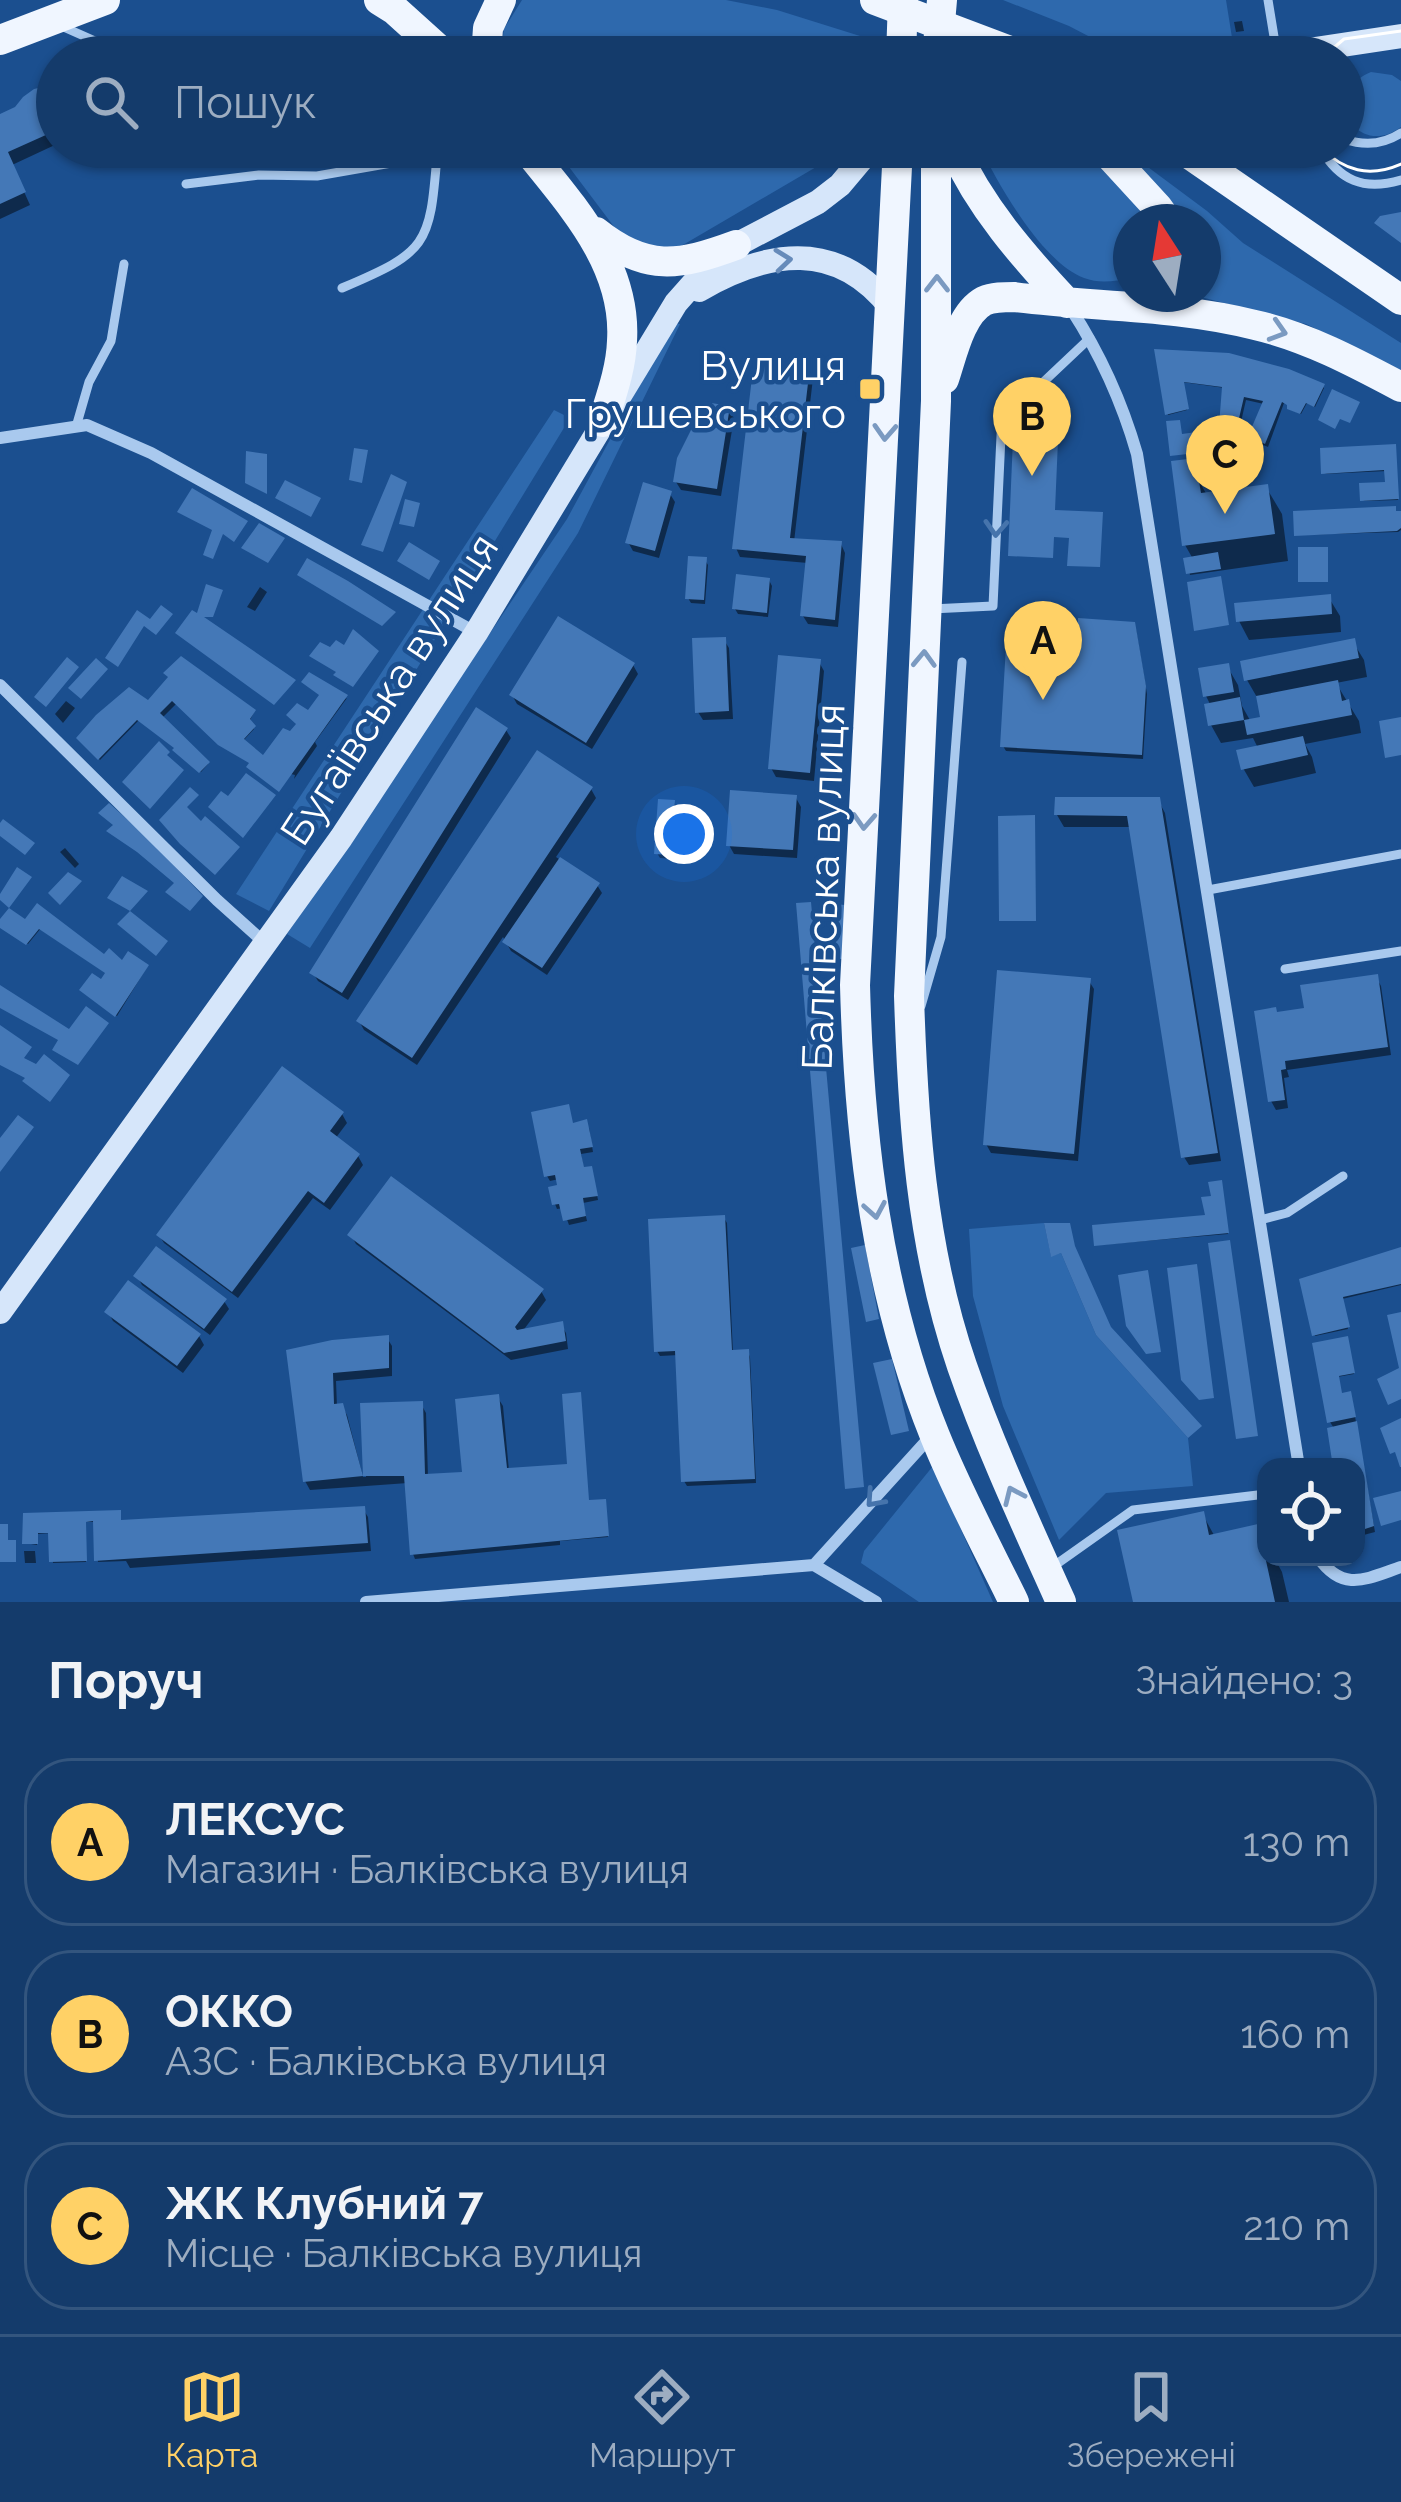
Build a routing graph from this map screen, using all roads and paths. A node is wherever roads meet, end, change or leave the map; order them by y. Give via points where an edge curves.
1 (105, 0) edge
2 (379, 0) edge
3 (501, 0) edge
4 (875, 0) edge
5 (903, 0) edge
6 (1268, 0) edge
7 (17, 30) edge
8 (424, 36) edge
9 (487, 36) edge
10 (902, 36) edge
11 (970, 36) edge
12 (1269, 36) edge
13 (1401, 36) edge
14 (1365, 45) edge
15 (1401, 133) edge
16 (1365, 144) edge
17 (356, 168) edge
18 (437, 168) edge
19 (542, 168) edge
20 (854, 168) edge
21 (897, 168) edge
22 (936, 168) edge
23 (964, 168) edge
24 (1121, 168) edge
25 (1209, 168) edge
26 (1336, 168) edge
27 (1401, 180) edge
28 (186, 184) dead end
29 (1154, 204) edge
30 (585, 223) junction
31 (736, 245) junction
32 (124, 264) dead end
33 (342, 288) dead end
34 (1401, 300) edge
35 (1113, 301) edge
36 (676, 303) junction
37 (1067, 304) junction
38 (891, 308) junction
39 (1195, 312) edge
40 (1090, 338) junction
41 (1401, 387) edge
42 (1036, 389) junction
43 (936, 401) junction
44 (1053, 416) dead end
45 (603, 422) junction
46 (76, 427) junction
47 (0, 438) edge
48 (926, 610) junction
49 (476, 633) junction
50 (962, 662) dead end
51 (0, 685) edge
52 (1401, 854) edge
53 (1208, 890) junction
54 (267, 945) junction
55 (1401, 951) edge
56 (1285, 969) dead end
57 (910, 1040) junction
58 (1343, 1177) dead end
59 (1260, 1220) junction
60 (0, 1312) edge
61 (934, 1433) junction
62 (1298, 1458) edge
63 (1257, 1495) edge
64 (814, 1565) junction
65 (1326, 1566) edge
66 (1401, 1567) edge
67 (1047, 1570) junction
68 (384, 1601) edge
69 (366, 1602) edge
70 (876, 1602) edge
71 (1014, 1602) edge
72 (1061, 1602) edge

1 - 7 main road
2 - 8 main road
3 - 9 main road
4 - 11 main road, bridge
5 - 10 main road
6 - 12 lane
13 - 14 main road
15 - 16 lane
17 - 28 lane
18 - 33 lane via 433,211 416,246
19 - 30 main road
20 - 31 main road, Бугаївська вулиця via 818,202
21 - 38 main road, Балківська вулиця
43 -> 22 main road
23 - 37 main road
24 - 29 main road
25 - 34 main road
26 - 27 lane via 1373,186
30 - 31 main road via 645,261 686,261
30 - 45 main road via 608,264 622,317
31 - 36 main road, Бугаївська вулиця
32 - 46 lane via 111,341
35 - 37 main road
36 -> 38 main road via 747,266 794,258 854,272
36 - 45 main road, Бугаївська вулиця
37 - 40 street
37 - 43 main road via 998,298 975,308
38 -> 61 main road, Балківська вулиця via 855,985 858,1080 887,1284
39 -> 41 main road via 1330,350
40 - 42 lane
40 - 53 street via 1138,454
42 - 44 lane
42 -> 48 lane via 1011,398 1001,415 993,606
43 - 48 main road
45 - 49 main road, Бугаївська вулиця
46 - 47 street
46 - 49 street via 152,453
57 -> 48 main road
49 - 54 main road, Бугаївська вулиця
50 - 57 lane via 941,937
51 - 54 street
52 - 53 lane
53 - 59 street
54 - 60 main road, Бугаївська вулиця
55 - 56 lane
67 -> 57 main road via 960,1362 921,1184
58 - 59 lane via 1287,1213
59 - 62 street
61 -> 64 street
61 - 71 main road, Балківська вулиця
63 - 67 lane via 1133,1510
64 - 68 street
64 - 70 street
65 - 66 street via 1350,1581
67 - 72 main road
68 - 69 street

